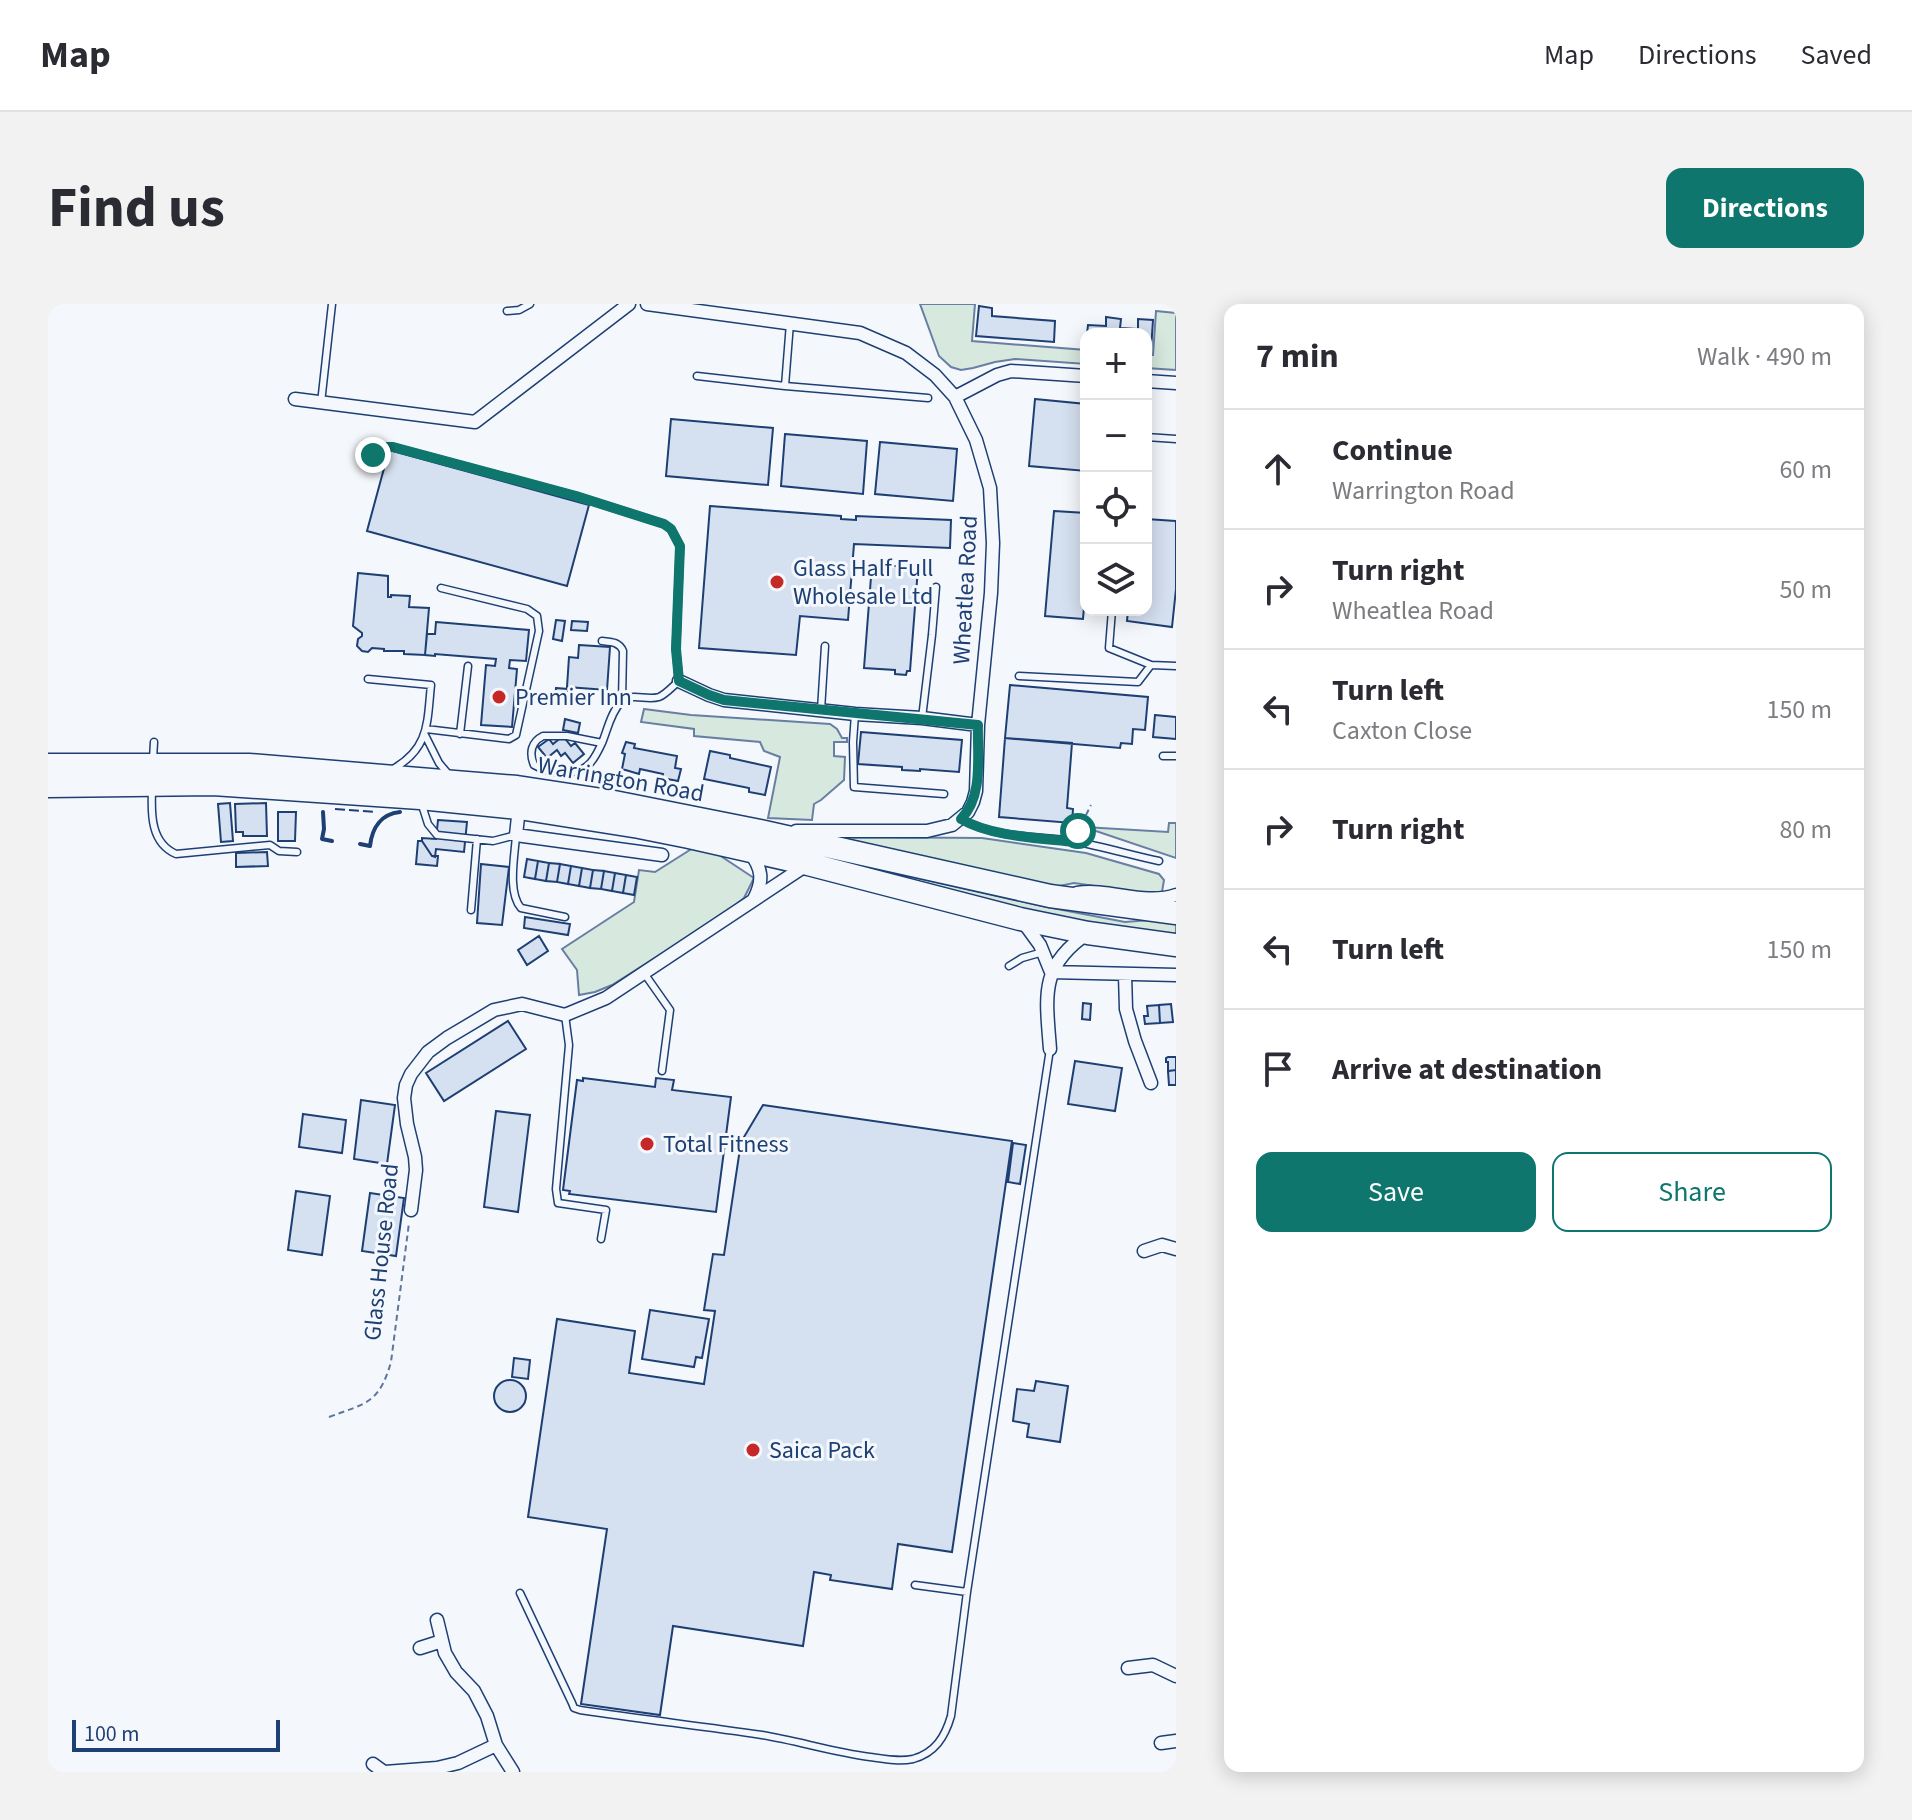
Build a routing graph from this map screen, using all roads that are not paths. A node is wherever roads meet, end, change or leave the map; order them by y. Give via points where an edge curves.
1 (332, 304) edge
2 (530, 304) edge
3 (629, 304) edge
4 (647, 304) edge
5 (673, 306) edge
6 (507, 311) dead end
7 (790, 323) junction
8 (697, 376) dead end
9 (1080, 376) edge
10 (1152, 381) edge
11 (1176, 383) edge
12 (785, 386) junction
13 (955, 397) junction
14 (928, 398) dead end
15 (295, 399) dead end
16 (321, 403) junction
17 (1152, 437) edge
18 (1176, 439) edge
19 (367, 459) dead end
20 (936, 587) dead end
21 (441, 588) dead end
22 (1112, 616) edge
23 (602, 641) dead end
24 (825, 646) dead end
25 (1151, 665) junction
26 (468, 666) dead end
27 (1176, 666) edge
28 (1019, 676) dead end
29 (368, 679) dead end
30 (679, 681) junction
31 (622, 701) junction
32 (821, 710) junction
33 (855, 714) junction
34 (922, 718) junction
35 (978, 725) junction
36 (426, 732) junction
37 (460, 734) junction
38 (602, 743) junction
39 (1163, 756) dead end
40 (1176, 756) edge
41 (153, 763) junction
42 (48, 765) edge
43 (382, 775) junction
44 (455, 781) junction
45 (48, 786) edge
46 (944, 794) dead end
47 (420, 798) junction
48 (519, 808) junction
49 (961, 819) junction
50 (516, 835) junction
51 (477, 839) junction
52 (754, 841) junction
53 (297, 852) dead end
54 (647, 853) junction
55 (662, 855) dead end
56 (1159, 861) dead end
57 (808, 864) junction
58 (645, 868) dead end
59 (1176, 895) edge
60 (1050, 896) junction
61 (752, 902) junction
62 (471, 910) dead end
63 (1176, 913) edge
64 (565, 917) dead end
65 (1020, 919) junction
66 (1088, 933) junction
67 (1170, 943) edge
68 (1043, 952) junction
69 (1009, 966) dead end
70 (1051, 972) junction
71 (644, 973) junction
72 (1125, 975) junction
73 (1176, 975) edge
74 (565, 1015) junction
75 (1050, 1049) joint
76 (662, 1071) dead end
77 (1151, 1083) dead end
78 (411, 1210) road end
79 (601, 1239) dead end
80 (1176, 1249) edge
81 (1144, 1251) dead end
82 (915, 1585) dead end
83 (967, 1592) junction
84 (520, 1593) dead end
85 (437, 1620) dead end
86 (442, 1641) junction
87 (420, 1648) dead end
88 (1128, 1668) dead end
89 (1176, 1676) edge
90 (1176, 1741) edge
91 (1161, 1743) dead end
92 (496, 1745) junction
93 (373, 1764) dead end
94 (385, 1772) edge
95 (513, 1772) edge

1 - 16 lane
2 - 6 lane
3 - 16 street via 475,422
4 - 5 street, Wheatlea Road
5 - 7 street, Wheatlea Road
7 - 12 lane
7 - 13 street, Wheatlea Road via 860,333 906,353
8 - 12 lane
9 - 13 street via 1011,371
10 - 11 street
12 - 14 lane
13 - 35 street, Wheatlea Road via 976,440 990,488 991,593
15 - 16 street
17 - 18 lane
19 - 30 lane via 393,447 664,524 680,546
20 - 34 lane
21 - 37 lane via 527,609 540,626 516,735 509,739
22 - 25 lane via 1109,648
23 - 31 lane via 616,642 623,651
24 - 32 lane
25 - 27 lane
25 - 28 lane via 1138,682
26 - 37 lane
29 - 36 lane via 431,685
30 - 31 lane via 660,697
30 - 32 street via 724,700
31 - 38 lane
32 - 33 street
33 - 34 street
33 - 46 lane via 854,787
34 - 35 street
35 - 49 street, Wheatlea Road via 976,791
36 - 37 lane
36 - 43 lane via 405,761
36 - 44 lane via 439,763
38 - 38 lane via 591,763 576,772 542,769 532,761 533,745 543,736
39 - 40 lane
41 - 42 highway, Warrington Road
41 - 43 highway, Warrington Road
41 - 45 highway, Warrington Road
41 - 47 highway, Warrington Road via 213,784
41 - 53 lane via 151,815 166,850 176,854 270,845
43 - 44 highway, Warrington Road
44 - 52 highway, Warrington Road via 609,801
47 - 48 highway, Warrington Road
47 - 51 lane via 437,835
48 - 50 street
48 - 52 highway, Warrington Road
49 - 52 street via 927,831
49 - 56 lane via 987,829
50 - 51 lane
50 - 54 street
50 - 64 lane via 517,904
51 - 62 lane
52 - 57 highway, Warrington Road
52 - 60 highway, Warrington Road
52 - 61 street via 761,872
54 - 55 street
54 - 58 street
57 - 61 street
57 - 65 highway, Warrington Road
59 - 60 street via 1147,899 1094,891
60 - 63 highway, Warrington Road
61 - 71 street
65 - 66 highway, Warrington Road
65 - 68 street
66 - 67 highway, Warrington Road
66 - 70 street via 1066,950
68 - 69 lane
68 - 70 street
70 - 72 street
70 - 75 street
71 - 74 street via 606,998
71 - 76 lane via 670,1010
72 - 73 street
72 - 77 street via 1126,1009
74 - 78 street, Glass House Road via 522,1004 494,1010 419,1062 404,1098 416,1170
74 - 79 lane via 569,1045 558,1203 606,1210
75 - 83 lane
80 - 81 street via 1162,1245
82 - 83 lane
83 - 84 lane via 948,1726 935,1748 904,1760 574,1708
85 - 86 street
86 - 87 street
86 - 92 street via 487,1716
88 - 89 street via 1153,1665
90 - 91 street
92 - 94 street via 458,1763
92 - 95 street
93 - 94 street

